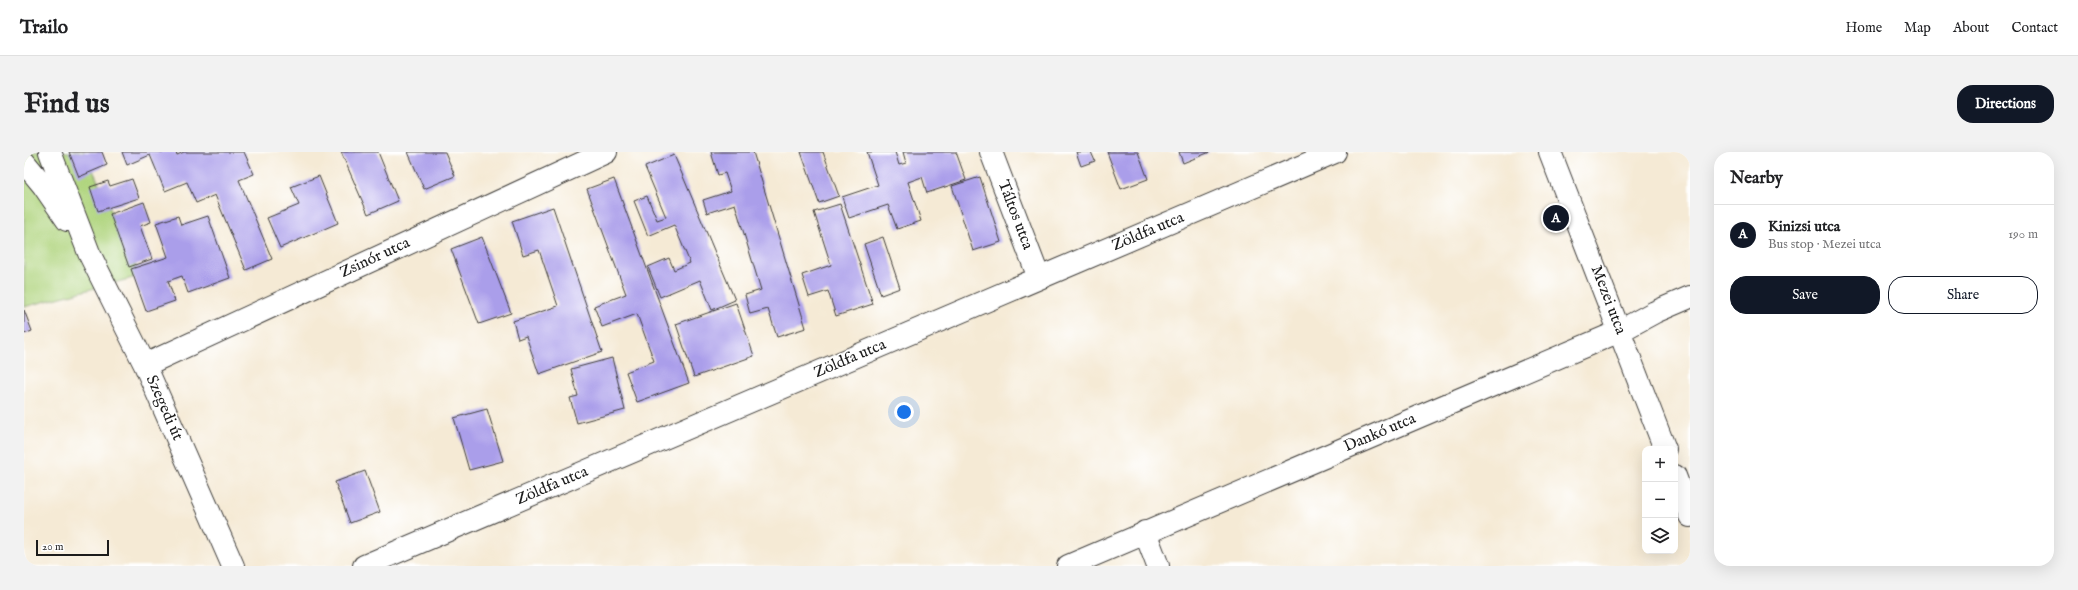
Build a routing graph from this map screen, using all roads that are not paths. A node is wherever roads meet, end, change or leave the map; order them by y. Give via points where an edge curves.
1 (50, 152) edge
2 (606, 152) edge
3 (991, 152) edge
4 (1335, 152) edge
5 (1550, 152) edge
6 (24, 162) edge
7 (89, 253) junction
8 (1039, 278) junction
9 (1690, 298) edge
10 (1620, 331) junction
11 (145, 364) junction
12 (1664, 446) edge
13 (1677, 482) edge
14 (1690, 516) edge
15 (1146, 532) junction
16 (233, 566) edge
17 (364, 566) edge
18 (1068, 566) edge
19 (1158, 566) edge

1 - 7 street, Szegedi út
2 - 11 street, Zsinór utca
3 - 8 street, Táltos utca
4 - 8 street, Zöldfa utca
5 - 10 street, Mezei utca
6 - 7 street, Szegedi út via 43,185
7 - 11 street, Szegedi út
8 - 17 street, Zöldfa utca
9 - 10 street, Dankó utca via 1655,312
10 - 12 street, Mezei utca
10 - 15 street, Dankó utca
11 - 16 street, Szegedi út
13 - 14 street
15 - 18 street, Dankó utca
15 - 19 street

